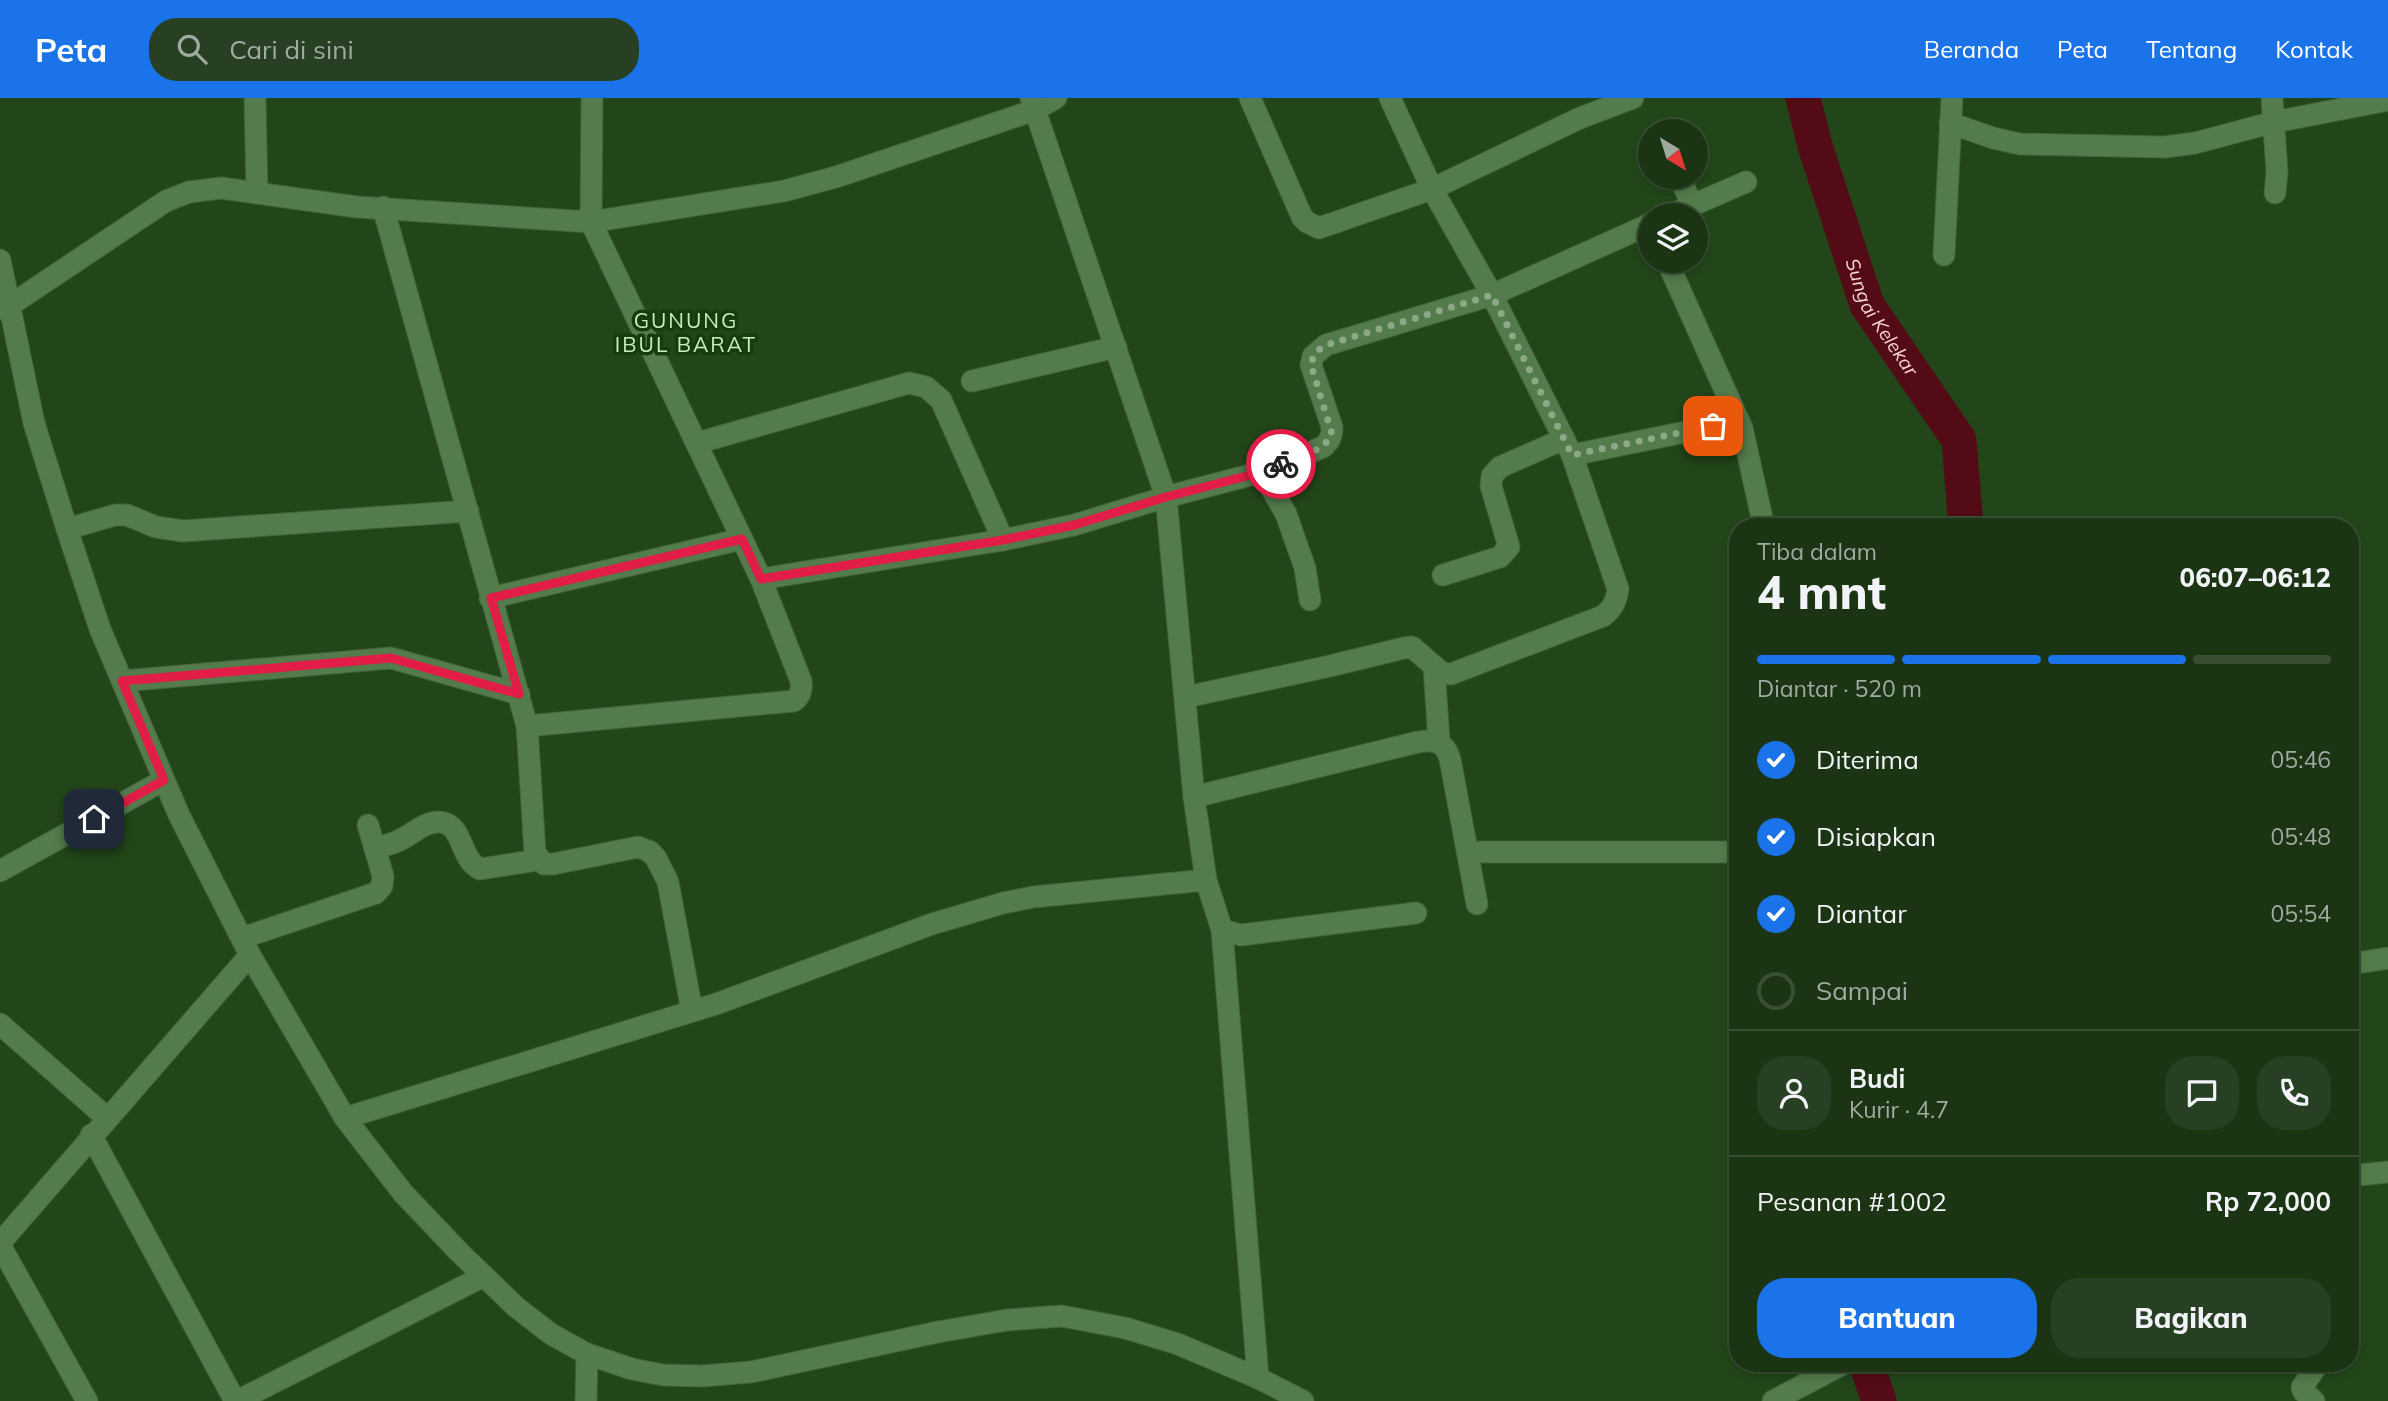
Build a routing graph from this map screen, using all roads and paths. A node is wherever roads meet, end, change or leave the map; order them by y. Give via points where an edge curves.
1 (255, 98) edge
2 (592, 98) edge
3 (1056, 98) edge
4 (1250, 98) edge
5 (1390, 98) edge
6 (1633, 98) edge
7 (1952, 98) edge
8 (2272, 98) edge
9 (2388, 100) edge
10 (1033, 104) edge
11 (2274, 122) junction
12 (1950, 123) junction
13 (1746, 182) dead end
14 (1432, 189) junction
15 (257, 193) junction
16 (2275, 193) dead end
17 (1700, 203) edge
18 (383, 207) junction
19 (591, 222) junction
20 (1638, 229) edge
21 (1944, 255) dead end
22 (0, 260) edge
23 (1672, 273) edge
24 (1492, 295) junction
25 (5, 307) edge
26 (1116, 347) junction
27 (972, 381) dead end
28 (1739, 421) junction
29 (697, 443) junction
30 (1568, 447) junction
31 (1262, 472) junction
32 (1166, 497) junction
33 (468, 511) junction
34 (1763, 518) edge
35 (67, 529) junction
36 (742, 539) junction
37 (1003, 540) junction
38 (1443, 575) dead end
39 (761, 579) junction
40 (491, 598) junction
41 (1310, 600) dead end
42 (1434, 667) junction
43 (122, 681) junction
44 (519, 694) junction
45 (1186, 697) junction
46 (527, 726) junction
47 (1438, 741) junction
48 (164, 780) junction
49 (1194, 797) junction
50 (368, 825) dead end
51 (374, 849) junction
52 (1469, 852) junction
53 (1729, 852) edge
54 (538, 860) junction
55 (0, 871) edge
56 (1206, 880) junction
57 (1477, 904) dead end
58 (1416, 913) dead end
59 (1222, 930) junction
60 (246, 946) junction
61 (2388, 958) edge
62 (2359, 963) edge
63 (692, 1011) junction
64 (0, 1024) edge
65 (107, 1118) junction
66 (345, 1118) junction
67 (91, 1135) junction
68 (2388, 1172) edge
69 (2359, 1175) edge
70 (0, 1244) edge
71 (484, 1276) junction
72 (587, 1354) junction
73 (1828, 1372) edge
74 (2313, 1372) edge
75 (1258, 1378) junction
76 (88, 1401) edge
77 (236, 1401) edge
78 (586, 1401) edge
79 (1303, 1401) edge
80 (1773, 1401) edge
81 (2314, 1401) edge

1 - 15 street
2 - 19 street
3 - 10 street
4 - 14 street via 1302,217 1313,226 1325,226
5 - 14 street
6 - 14 street via 1580,118
7 - 12 street
8 - 11 street
9 - 11 street
10 - 19 street via 836,177 784,191
10 - 26 street
11 - 12 street via 2165,147 2020,144
11 - 16 street
12 - 21 street
13 - 17 street
14 - 24 street
15 - 18 street
15 - 25 street via 221,188 166,201
18 - 19 street
18 - 33 street
19 - 29 street
20 - 24 street
22 - 25 street
23 - 28 street
24 - 30 street
24 - 31 street via 1318,350 1311,365 1332,434 1329,442
25 - 35 street
26 - 27 street
26 - 32 street
28 - 30 street
28 - 34 street
29 - 36 street
29 - 37 street via 909,383 926,387 941,400
30 - 38 street via 1500,467 1492,476 1492,486 1509,547 1500,557
30 - 42 street via 1618,589 1612,608 1603,616 1451,674
31 - 32 street
31 - 41 street via 1286,514 1305,568
32 - 37 street via 1074,525
32 - 45 street
33 - 35 street via 183,531 115,515
33 - 40 street
35 - 43 street
36 - 39 street
36 - 40 street
37 - 39 street
39 - 46 street via 801,681 802,689 794,701
40 - 44 street
42 - 45 street via 1412,647
42 - 47 street
43 - 44 street via 391,658
43 - 48 street
44 - 46 street
45 - 49 street
46 - 54 street
47 - 49 street via 1418,741
47 - 52 street via 1450,759
48 - 55 street
48 - 60 street
49 - 56 street
50 - 51 street
51 - 54 street via 438,822 455,829 465,855 480,869
51 - 60 street via 383,876 376,892
52 - 53 street
52 - 57 street
54 - 63 street via 553,864 638,847 649,850 667,882
56 - 59 street
56 - 63 street via 1003,903
58 - 59 street via 1241,935
59 - 75 street
60 - 65 street
60 - 66 street
61 - 62 street
63 - 66 street
64 - 65 street
65 - 67 street
66 - 71 street via 403,1193
67 - 70 street
67 - 77 street
68 - 69 street
70 - 76 street
71 - 72 street via 551,1334
71 - 77 street
72 - 75 street via 663,1375 727,1374 1007,1320 1062,1316 1178,1344
72 - 78 street
73 - 80 street
74 - 81 street via 2302,1387
75 - 79 street

